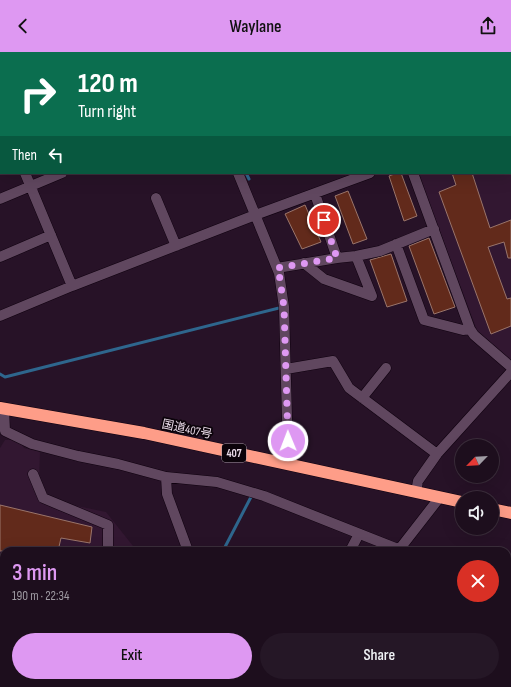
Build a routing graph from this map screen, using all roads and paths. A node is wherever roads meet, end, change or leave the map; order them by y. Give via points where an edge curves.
1 (25, 174) edge
2 (60, 174) edge
3 (238, 174) edge
4 (367, 174) edge
5 (413, 174) edge
6 (30, 186) junction
7 (315, 194) junction
8 (156, 198) dead end
9 (0, 199) edge
10 (255, 215) junction
11 (434, 229) junction
12 (51, 235) junction
13 (396, 244) junction
14 (176, 246) junction
15 (356, 256) junction
16 (0, 257) edge
17 (337, 258) junction
18 (304, 263) junction
19 (277, 268) junction
20 (72, 286) junction
21 (0, 316) edge
22 (470, 328) junction
23 (386, 368) dead end
24 (286, 369) junction
25 (510, 373) edge
26 (362, 398) junction
27 (2, 408) edge
28 (3, 434) edge
29 (437, 454) junction
30 (287, 464) junction
31 (33, 474) dead end
32 (166, 477) junction
33 (416, 492) junction
34 (440, 497) junction
35 (455, 500) edge
36 (499, 510) edge
37 (511, 513) edge
38 (359, 534) junction
39 (108, 547) edge
40 (187, 547) edge
41 (352, 547) edge
42 (392, 547) edge
43 (402, 547) edge

1 - 6 street
2 - 6 street
3 - 10 street
4 - 7 street
5 - 11 street
6 - 9 street
6 - 12 street
7 - 10 street
7 - 17 street
8 - 14 street
10 - 14 street
10 - 19 street
11 - 13 street
11 - 22 street
12 - 16 street
12 - 20 street
13 - 15 street via 380,251
13 - 22 street via 424,320 463,330
14 - 20 street
15 - 17 street
15 - 18 street via 372,296 324,279
17 - 18 street
18 - 19 street
19 - 24 street via 284,307
20 - 21 street
22 - 25 street
23 - 26 street
24 - 26 street via 333,361 349,388
24 - 30 street
25 - 29 street
26 - 29 street
27 - 28 street
27 - 30 highway, 国道407号 / 407 via 144,433
28 - 32 street via 32,444
29 - 33 street via 418,481
30 - 33 highway, 国道407号 / 407
31 - 39 street via 43,498 108,525
32 - 38 street via 217,482 264,496
32 - 40 street via 167,494
33 - 34 highway, 国道407号 / 407
34 - 35 highway, 国道407号 / 407
34 - 43 street
36 - 37 highway
38 - 41 street
38 - 42 street

